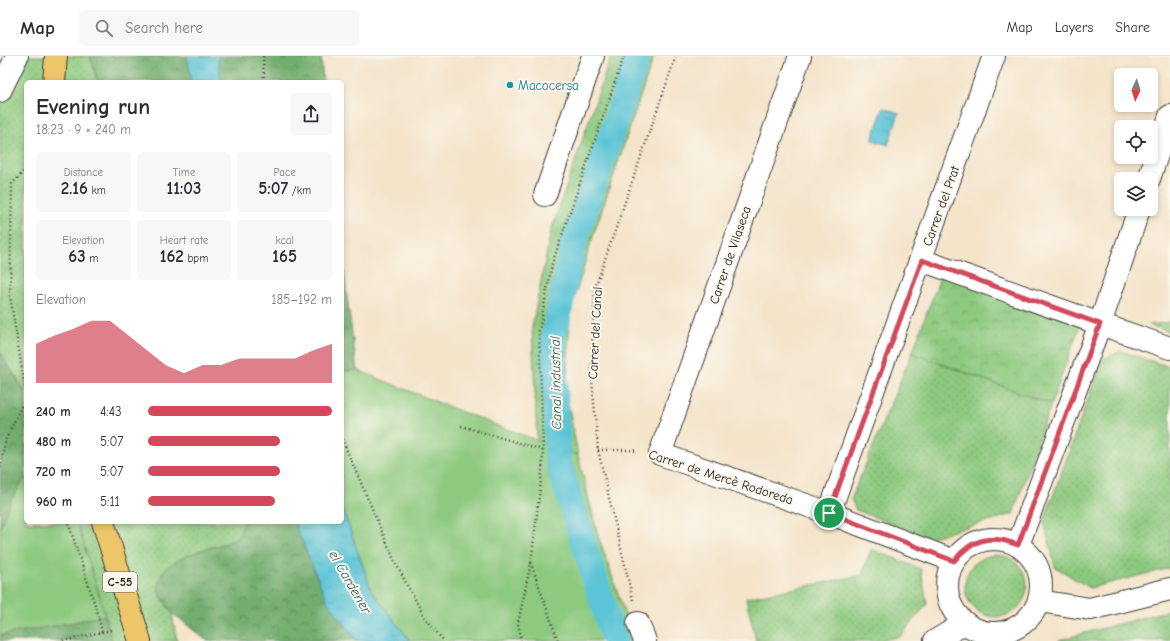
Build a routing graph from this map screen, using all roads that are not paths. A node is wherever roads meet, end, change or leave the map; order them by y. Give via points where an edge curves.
1 (17, 56) edge
2 (56, 56) edge
3 (593, 56) edge
4 (800, 56) edge
5 (994, 56) edge
6 (54, 80) edge
7 (0, 92) edge
8 (1170, 116) edge
9 (1151, 172) edge
10 (544, 195) dead end
11 (1137, 216) edge
12 (922, 260) junction
13 (1100, 324) junction
14 (1170, 348) edge
15 (660, 454) joint
16 (829, 513) junction
17 (104, 524) edge
18 (1018, 545) junction
19 (954, 561) junction
20 (1170, 589) edge
21 (1039, 601) junction
22 (969, 630) edge
23 (140, 641) edge
24 (935, 641) edge

1 - 7 street
2 - 6 main road
3 - 10 street
4 - 15 street, Carrer de Vilaseca
5 - 12 street, Carrer del Prat
8 - 9 street
11 - 13 street
12 - 13 street
12 - 16 street, Carrer del Prat
13 - 14 street
13 - 18 street
15 - 16 street, Carrer de Mercè Rodoreda
16 - 19 street, Carrer de Mercè Rodoreda
17 - 23 main road, C-55
18 - 19 street via 1007,540 983,540 971,544
18 - 21 street via 1036,564 1041,588
19 - 22 street via 949,571 947,594 956,615
20 - 21 street via 1090,609
21 - 22 street via 1026,620 1005,632
22 - 24 street

